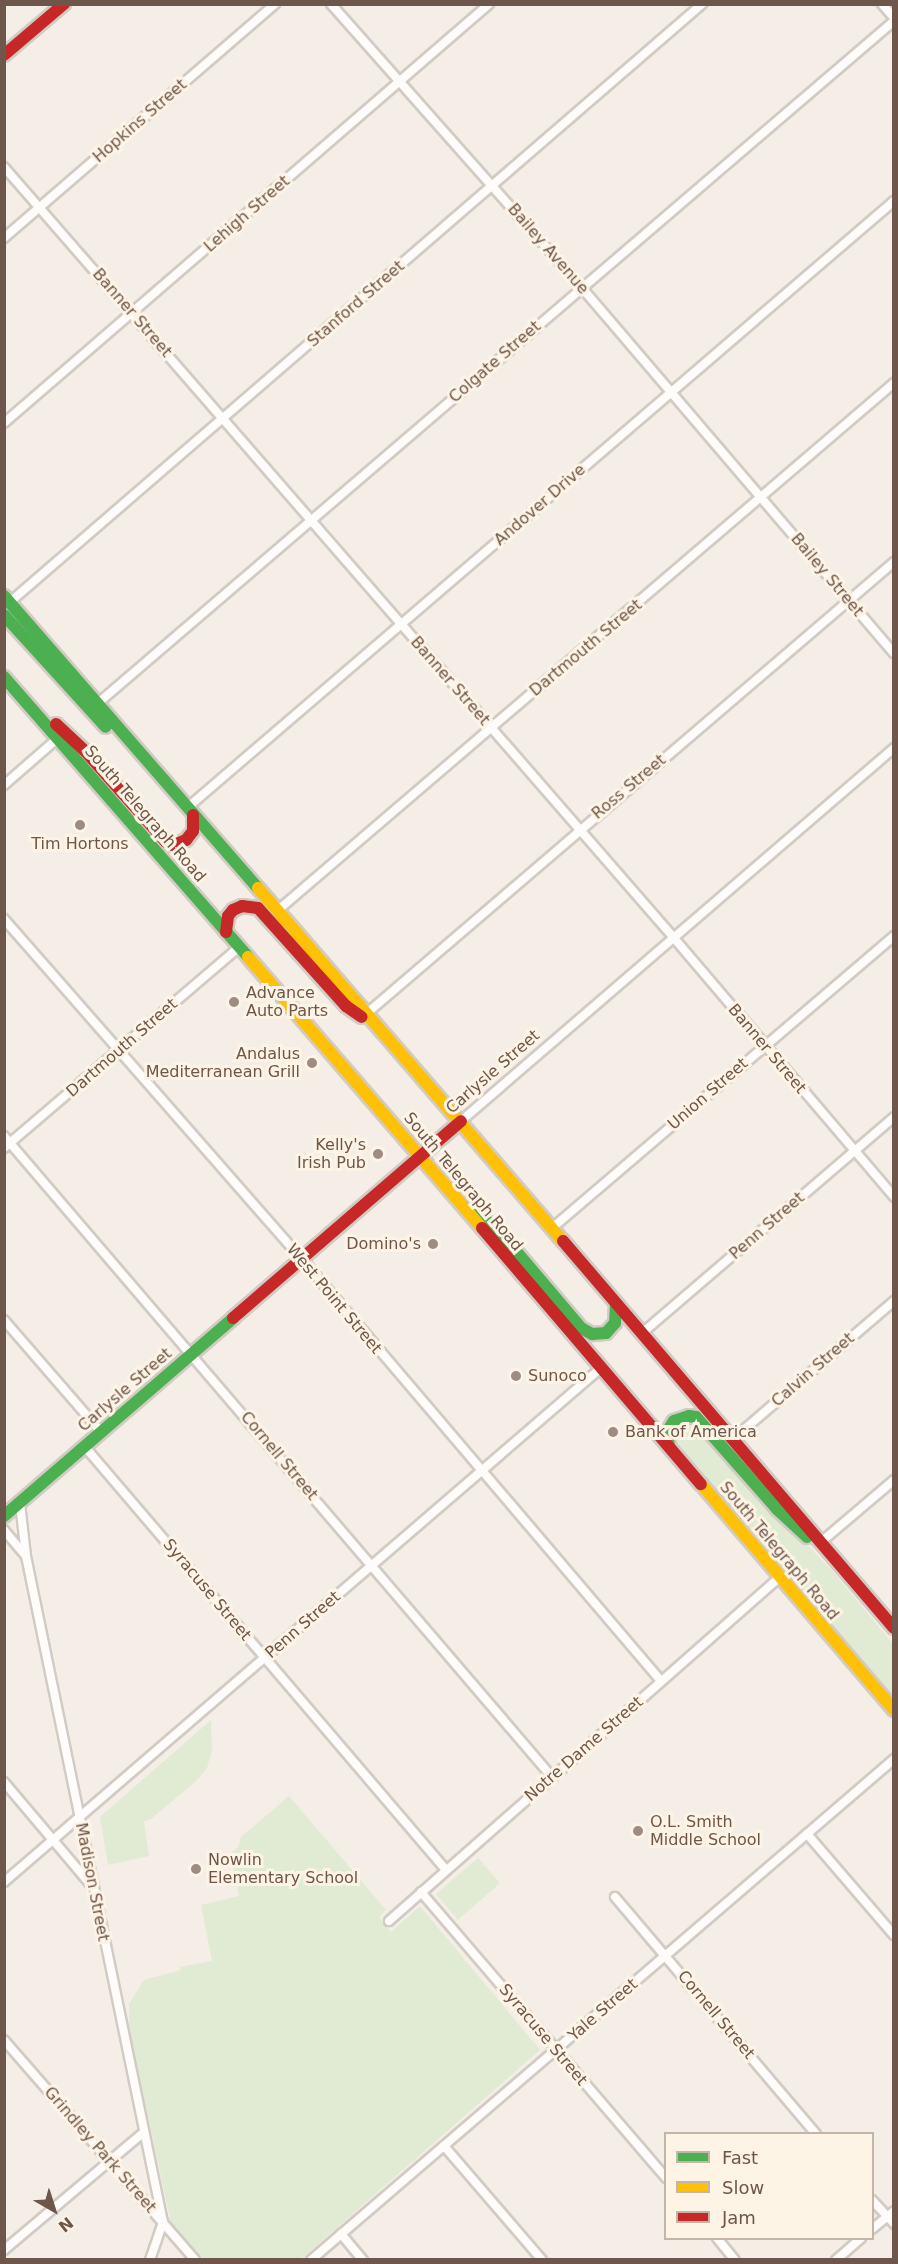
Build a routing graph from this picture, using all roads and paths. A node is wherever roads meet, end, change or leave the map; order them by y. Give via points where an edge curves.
1 (64, 4) edge
2 (275, 4) edge
3 (331, 4) edge
4 (489, 4) edge
5 (702, 4) edge
6 (882, 4) edge
7 (894, 19) edge
8 (4, 56) edge
9 (400, 81) junction
10 (4, 167) edge
11 (492, 186) junction
12 (894, 201) edge
13 (40, 208) junction
14 (4, 238) edge
15 (582, 288) junction
16 (132, 313) junction
17 (894, 383) edge
18 (671, 393) junction
19 (223, 419) junction
20 (4, 423) edge
21 (762, 497) junction
22 (312, 520) junction
23 (894, 562) edge
24 (7, 599) edge
25 (849, 600) junction
26 (4, 615) edge
27 (402, 625) junction
28 (894, 653) edge
29 (4, 677) edge
30 (28, 703) junction
31 (97, 704) junction
32 (492, 728) junction
33 (58, 738) junction
34 (135, 748) junction
35 (894, 748) edge
36 (4, 784) edge
37 (190, 812) junction
38 (580, 830) junction
39 (277, 911) junction
40 (4, 919) edge
41 (226, 932) junction
42 (894, 936) edge
43 (673, 937) junction
44 (239, 947) junction
45 (366, 1014) junction
46 (378, 1028) junction
47 (765, 1046) junction
48 (120, 1051) junction
49 (894, 1117) edge
50 (461, 1121) junction
51 (7, 1143) edge
52 (854, 1151) junction
53 (421, 1156) junction
54 (894, 1197) edge
55 (464, 1207) junction
56 (551, 1229) junction
57 (302, 1259) junction
58 (894, 1301) edge
59 (616, 1305) junction
60 (4, 1320) edge
61 (641, 1334) junction
62 (192, 1353) junction
63 (601, 1368) junction
64 (101, 1432) junction
65 (733, 1439) junction
66 (84, 1447) junction
67 (670, 1448) junction
68 (480, 1471) junction
69 (894, 1480) edge
70 (20, 1503) junction
71 (4, 1516) edge
72 (4, 1530) edge
73 (821, 1542) junction
74 (26, 1556) junction
75 (834, 1558) junction
76 (372, 1565) junction
77 (780, 1577) junction
78 (894, 1628) edge
79 (265, 1658) junction
80 (661, 1681) junction
81 (894, 1710) edge
82 (894, 1759) edge
83 (552, 1777) junction
84 (4, 1782) edge
85 (80, 1817) junction
86 (807, 1834) junction
87 (54, 1839) junction
88 (446, 1870) junction
89 (4, 1882) edge
90 (93, 1888) junction
91 (421, 1892) junction
92 (615, 1897) dead end
93 (389, 1921) dead end
94 (894, 1935) edge
95 (666, 1956) junction
96 (4, 2040) edge
97 (555, 2050) junction
98 (815, 2132) edge
99 (143, 2133) junction
100 (444, 2146) junction
101 (108, 2161) junction
102 (664, 2176) edge
103 (874, 2201) edge
104 (890, 2213) edge
105 (163, 2222) junction
106 (894, 2224) edge
107 (874, 2228) edge
108 (341, 2234) junction
109 (719, 2240) edge
110 (859, 2240) edge
111 (4, 2250) edge
112 (150, 2259) edge
113 (195, 2259) edge
114 (311, 2259) edge
115 (363, 2259) edge
116 (542, 2259) edge
117 (735, 2259) edge
118 (837, 2259) edge

1 - 8 main road
2 - 13 street, Hopkins Street
3 - 9 street, Bailey Avenue
4 - 9 street, Lehigh Street
5 - 11 street, Stanford Street
6 - 7 street
7 - 15 street, Colgate Street
9 - 11 street, Bailey Avenue
9 - 16 street, Lehigh Street
10 - 13 street, Banner Street
11 - 15 street, Bailey Avenue
11 - 19 street, Stanford Street
12 - 18 street, Andover Drive
13 - 14 street, Hopkins Street
13 - 16 street, Banner Street
15 - 18 street, Bailey Avenue
15 - 22 street, Colgate Street
16 - 19 street, Banner Street
16 - 20 street, Lehigh Street
17 - 21 street, Dartmouth Street
18 - 21 street, Bailey Avenue
18 - 27 street, Andover Drive
19 - 22 street, Banner Street
19 - 24 street, Stanford Street
21 - 25 street, Bailey Street
21 - 32 street, Dartmouth Street
22 - 27 street, Banner Street
22 - 31 street, Colgate Street
23 - 25 street, Ross Street
24 - 31 main road
25 - 28 street, Bailey Street
25 - 38 street, Ross Street
26 - 34 main road via 90,712
27 - 32 street, Banner Street
27 - 37 street, Andover Drive
29 - 30 main road, South Telegraph Road
30 - 33 main road, South Telegraph Road
30 - 37 main road via 86,752 166,842 173,845 186,840 193,831
31 - 34 main road
32 - 38 street, Banner Street
32 - 39 street, Dartmouth Street
33 - 36 street
33 - 41 main road, South Telegraph Road
34 - 37 main road
35 - 43 street, Carlysle Street
37 - 39 main road
38 - 43 street, Banner Street
38 - 45 street, Ross Street
39 - 45 main road
40 - 48 street, West Point Street
41 - 44 main road, South Telegraph Road
41 - 46 main road via 233,910 242,906 258,908 346,1006
42 - 47 street, Union Street
43 - 47 street, Banner Street
43 - 50 street, Carlysle Street
44 - 48 street, Dartmouth Street
44 - 53 main road, South Telegraph Road
45 - 46 main road
46 - 50 main road
47 - 52 street, Banner Street
47 - 56 street, Union Street
48 - 51 street, Dartmouth Street
48 - 57 street, West Point Street
49 - 52 street, Penn Street
50 - 53 main road, Carlysle Street
50 - 56 main road
51 - 62 street, Cornell Street
52 - 54 street, Banner Street
52 - 61 street, Penn Street
53 - 55 main road, South Telegraph Road
53 - 57 main road, Carlysle Street
55 - 59 main road via 489,1223 509,1243 581,1328 592,1334 606,1333 615,1323
55 - 63 main road, South Telegraph Road
56 - 59 main road
57 - 62 main road, Carlysle Street
57 - 68 street, West Point Street
58 - 65 street, Calvin Street
59 - 61 main road
60 - 64 street
61 - 65 main road
62 - 64 main road, Carlysle Street
62 - 76 street, Cornell Street
63 - 67 main road, South Telegraph Road
63 - 68 street, Penn Street
64 - 66 main road, Carlysle Street
65 - 73 main road
66 - 70 main road, Carlysle Street
66 - 79 street, Syracuse Street
67 - 75 main road via 669,1426 681,1418 696,1417 777,1509
67 - 77 main road, South Telegraph Road
68 - 76 street, Penn Street
68 - 80 street, West Point Street
69 - 73 street
70 - 71 main road, Carlysle Street
70 - 74 street, Madison Street
72 - 74 street
73 - 75 main road
74 - 85 street, Madison Street
75 - 78 main road
76 - 79 street, Penn Street
76 - 83 street, Cornell Street
77 - 80 street, Notre Dame Street
77 - 81 main road, South Telegraph Road
79 - 85 street, Penn Street
79 - 88 street, Syracuse Street
80 - 83 street, Notre Dame Street
82 - 86 street, Yale Street
83 - 88 street, Notre Dame Street
84 - 87 street
85 - 87 street, Penn Street
85 - 90 street, Madison Street
86 - 94 street
86 - 95 street, Yale Street
87 - 89 street, Penn Street
87 - 90 street
88 - 91 street, Notre Dame Street
90 - 99 street, Madison Street
91 - 93 street, Notre Dame Street
91 - 97 street, Syracuse Street
92 - 95 street, Cornell Street
95 - 97 street, Yale Street
95 - 98 street, Cornell Street
96 - 101 street, Grindley Park Street
97 - 100 street, Yale Street
97 - 102 street, Syracuse Street
99 - 101 street
99 - 105 street, Madison Street
100 - 108 street, Yale Street
100 - 116 street
101 - 105 street, Grindley Park Street
101 - 111 street
103 - 104 street
104 - 106 street
104 - 107 street
105 - 112 street
105 - 113 street, Grindley Park Street
108 - 114 street, Yale Street
108 - 115 street
109 - 117 street
110 - 118 street

